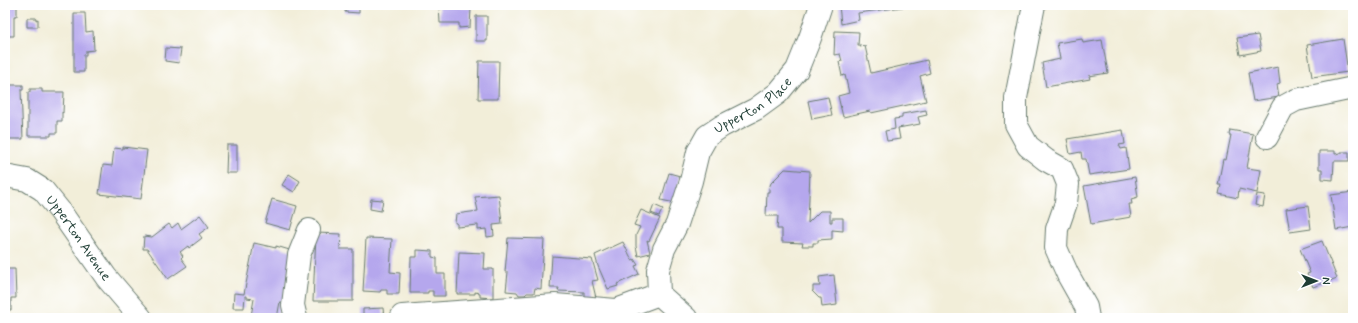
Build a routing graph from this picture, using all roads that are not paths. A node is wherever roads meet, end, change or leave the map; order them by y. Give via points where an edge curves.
1 (821, 5) edge
2 (1034, 5) edge
3 (1353, 88) edge
4 (1268, 136) dead end
5 (5, 176) edge
6 (308, 230) dead end
7 (659, 294) junction
8 (616, 310) junction
9 (402, 316) dead end
10 (141, 318) edge
11 (296, 318) edge
12 (596, 318) edge
13 (686, 318) edge
14 (1088, 318) edge

1 - 7 street, Upperton Place via 798,70 793,76 773,97 707,136 698,152 677,224 664,249 658,270
2 - 14 street via 1016,98 1016,124 1028,146 1062,169 1068,184 1066,203 1057,229 1056,248 1086,307
3 - 4 street via 1296,100 1283,107
5 - 10 street, Upperton Avenue via 26,180 43,190 106,276
6 - 11 street via 299,255 293,305
7 - 8 street
7 - 13 street
8 - 9 street via 556,305
8 - 12 street

